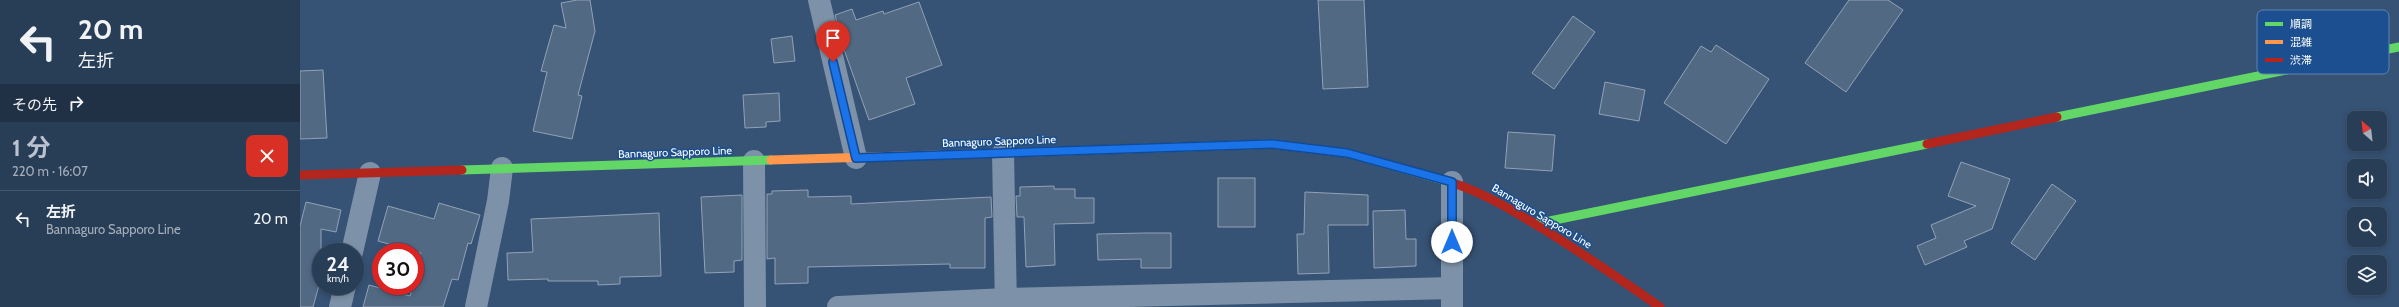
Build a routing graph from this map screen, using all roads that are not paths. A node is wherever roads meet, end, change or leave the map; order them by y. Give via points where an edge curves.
1 (819, 0) edge
2 (2399, 47) edge
3 (2389, 49) edge
4 (2267, 74) edge
5 (1004, 153) junction
6 (856, 158) junction
7 (754, 161) junction
8 (502, 168) junction
9 (370, 172) junction
10 (300, 175) edge
11 (1452, 182) junction
12 (1535, 224) junction
13 (354, 243) edge
14 (343, 295) edge
15 (1452, 297) edge
16 (1006, 303) edge
17 (886, 306) edge
18 (340, 307) edge
19 (476, 307) edge
20 (755, 307) edge
21 (838, 307) edge
22 (1660, 307) edge

1 - 6 street
2 - 3 main road
4 - 12 main road
5 - 6 main road, Bannaguro Sapporo Line
5 - 11 main road, Bannaguro Sapporo Line via 1272,144 1347,153
5 - 16 street
6 - 7 main road, Bannaguro Sapporo Line
7 - 8 main road, Bannaguro Sapporo Line
7 - 20 street
8 - 9 main road, Bannaguro Sapporo Line
8 - 19 street via 498,201
9 - 10 main road, Bannaguro Sapporo Line
9 - 13 street
11 - 12 main road, Bannaguro Sapporo Line via 1491,198
11 - 15 street
12 - 22 main road, Bannaguro Sapporo Line via 1604,267
14 - 18 street
15 - 16 street
16 - 17 street
17 - 21 street

